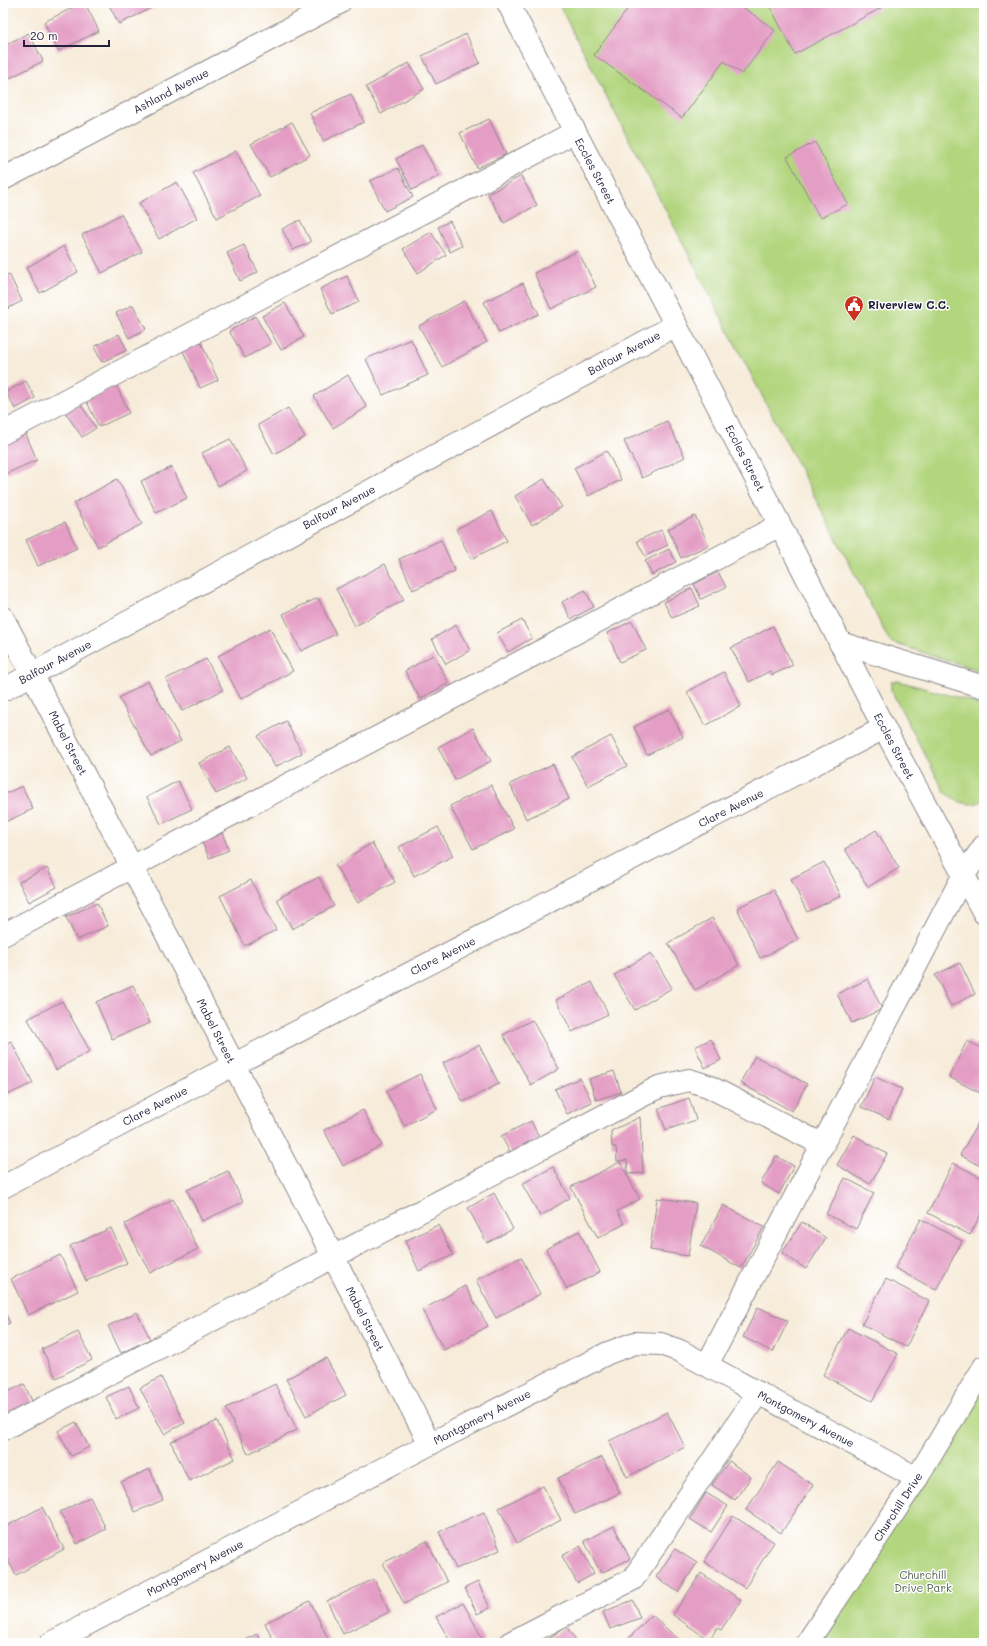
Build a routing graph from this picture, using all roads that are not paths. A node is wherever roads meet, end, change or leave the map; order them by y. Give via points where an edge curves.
1 (339, 3) edge
2 (508, 3) edge
3 (575, 132) junction
4 (3, 179) edge
5 (676, 325) junction
6 (3, 433) edge
7 (780, 525) junction
8 (3, 618) edge
9 (840, 643) junction
10 (32, 674) junction
11 (984, 688) edge
12 (3, 690) edge
13 (884, 728) junction
14 (984, 846) edge
15 (132, 867) junction
16 (964, 876) junction
17 (984, 913) edge
18 (3, 935) edge
19 (233, 1065) junction
20 (823, 1145) junction
21 (3, 1187) edge
22 (333, 1257) junction
23 (707, 1366) junction
24 (984, 1367) edge
25 (758, 1392) junction
26 (3, 1429) edge
27 (430, 1444) junction
28 (917, 1478) junction
29 (51, 1643) edge
30 (510, 1643) edge
31 (807, 1643) edge

1 - 4 street, Ashland Avenue
2 - 3 street, Eccles Street
3 - 5 street, Eccles Street
3 - 6 street
5 - 7 street, Eccles Street
5 - 10 street, Balfour Avenue
7 - 9 street, Eccles Street
7 - 15 street
8 - 10 street, Mabel Street
9 - 11 street
9 - 13 street, Eccles Street
10 - 12 street, Balfour Avenue
10 - 15 street, Mabel Street
13 - 16 street, Eccles Street
13 - 19 street, Clare Avenue
14 - 16 street
15 - 18 street
15 - 19 street, Mabel Street
16 - 17 street, Eccles Street
16 - 20 street
19 - 21 street, Clare Avenue
19 - 22 street, Mabel Street
20 - 22 street via 708,1086 689,1080 659,1087
20 - 23 street
22 - 26 street
22 - 27 street, Mabel Street
23 - 25 street, Montgomery Avenue
23 - 27 street, Montgomery Avenue via 662,1344 635,1343 608,1353
24 - 28 street, Churchill Drive
25 - 28 street, Montgomery Avenue
25 - 30 street via 633,1579
27 - 29 street, Montgomery Avenue
28 - 31 street, Churchill Drive

